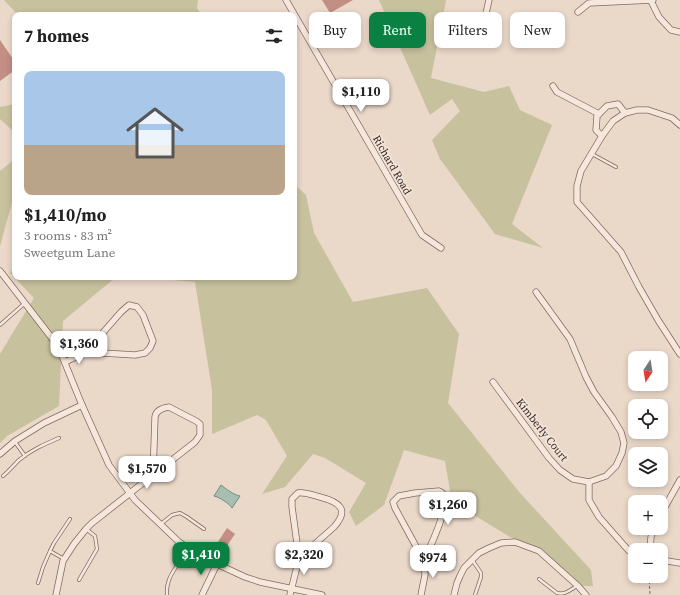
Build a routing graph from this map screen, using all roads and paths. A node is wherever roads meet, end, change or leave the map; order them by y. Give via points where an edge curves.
1 (286, 0) edge
2 (489, 0) edge
3 (652, 0) edge
4 (293, 12) edge
5 (486, 12) edge
6 (578, 12) dead end
7 (297, 19) edge
8 (680, 32) edge
9 (553, 86) dead end
10 (626, 113) junction
11 (599, 114) junction
12 (680, 125) edge
13 (602, 136) junction
14 (591, 154) junction
15 (616, 167) dead end
16 (442, 248) dead end
17 (0, 272) edge
18 (536, 292) dead end
19 (25, 303) junction
20 (0, 324) edge
21 (86, 352) junction
22 (680, 354) edge
23 (65, 362) junction
24 (493, 382) dead end
25 (82, 405) junction
26 (58, 438) dead end
27 (15, 441) junction
28 (0, 454) edge
29 (25, 456) junction
30 (153, 475) junction
31 (3, 476) dead end
32 (680, 480) edge
33 (589, 482) junction
34 (130, 492) junction
35 (668, 501) edge
36 (70, 519) dead end
37 (160, 524) junction
38 (86, 529) junction
39 (204, 529) dead end
40 (628, 550) edge
41 (50, 551) junction
42 (299, 558) junction
43 (64, 559) junction
44 (472, 560) junction
45 (424, 561) junction
46 (668, 561) edge
47 (680, 563) edge
48 (216, 564) junction
49 (176, 567) dead end
50 (539, 579) dead end
51 (79, 580) dead end
52 (38, 583) dead end
53 (649, 583) edge
54 (578, 586) junction
55 (291, 592) edge
56 (56, 595) edge
57 (167, 595) edge
58 (202, 595) edge
59 (322, 595) edge
60 (421, 595) edge
61 (454, 595) edge
62 (475, 595) edge
63 (586, 595) edge
64 (650, 595) edge

1 - 4 street, Richard Road
2 - 5 street
3 - 6 street via 589,3
3 - 8 street via 659,17 671,30
7 - 16 street, Richard Road via 422,235
9 - 11 street via 557,92
10 - 11 street via 618,104 607,106
10 - 12 street via 648,110 672,118
10 - 13 street via 613,121
11 - 13 street via 596,130
13 - 14 street
14 - 15 lane
14 - 22 street via 581,171 577,186 577,202 621,252
17 - 19 street
18 - 33 street via 570,339 594,392 621,432 624,443 616,466 606,476
19 - 20 lane
19 - 23 street via 58,346
21 - 21 street via 135,356 145,353 153,341 137,307 129,306 121,312
21 - 23 street
23 - 25 street
24 - 33 street, Kimberly Court via 560,470 573,478
25 - 27 street via 44,423
25 - 34 street via 109,465
26 - 29 lane
27 - 28 street
27 - 29 lane
29 - 31 lane
30 - 30 street via 195,442 200,435 200,424 169,407 160,410 155,417
30 - 34 street
32 - 35 street
33 - 40 street via 589,500 599,517
34 - 37 street
34 - 38 street
36 - 41 lane
37 - 39 lane via 172,515 180,513
37 - 48 street via 179,542
38 - 43 street
38 - 51 lane via 95,536 97,549
41 - 43 lane
41 - 52 lane
42 - 42 street via 339,522 342,516 339,505 303,492 294,496 292,507
42 - 55 street
43 - 56 street
44 - 54 street via 489,548 501,543 515,542 539,551
44 - 61 street via 464,568
44 - 62 lane via 481,577
45 - 45 street via 442,516 444,498 439,491 400,496 393,502
45 - 60 street
46 - 47 street
48 - 55 street via 245,577
48 - 58 street
49 - 57 lane via 169,577
50 - 54 lane via 560,594 565,594
53 - 64 path
54 - 63 street
55 - 59 street

